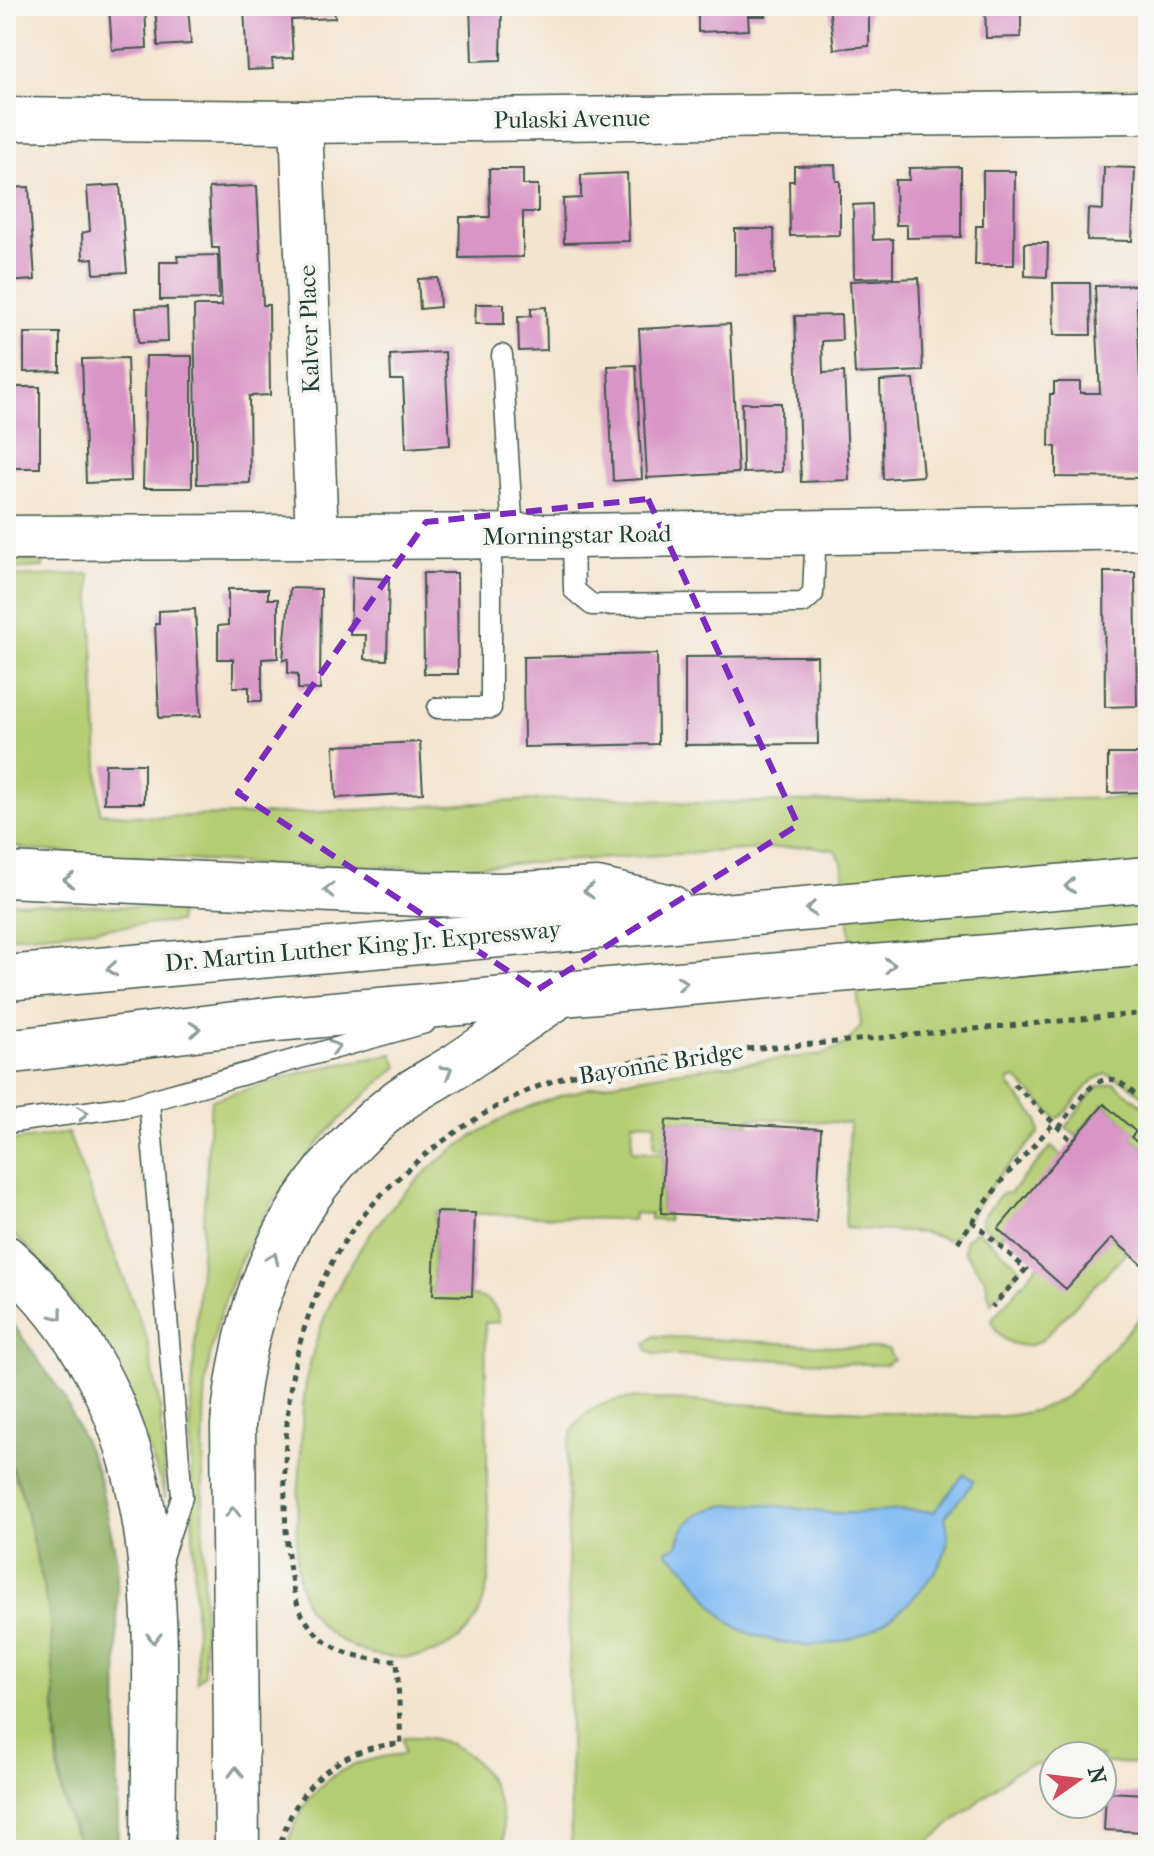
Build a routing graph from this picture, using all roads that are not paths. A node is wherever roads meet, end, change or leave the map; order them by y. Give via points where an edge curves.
1 (1138, 112) dead end
2 (6, 119) edge
3 (301, 122) junction
4 (502, 355) dead end
5 (1148, 527) edge
6 (816, 531) junction
7 (502, 536) junction
8 (573, 536) junction
9 (317, 537) junction
10 (6, 538) edge
11 (438, 708) dead end
12 (6, 875) edge
13 (1148, 879) edge
14 (719, 918) junction
15 (1148, 943) edge
16 (6, 978) edge
17 (561, 994) junction
18 (512, 1001) junction
19 (6, 1052) edge
20 (149, 1101) junction
21 (6, 1123) edge
22 (6, 1258) edge
23 (153, 1582) junction
24 (153, 1850) edge
25 (237, 1850) edge

1 - 3 street, Pulaski Avenue
2 - 3 street, Pulaski Avenue
3 - 9 street, Kalver Place
4 - 7 lane
5 - 6 main road, Morningstar Road
6 - 8 main road, Morningstar Road
6 - 8 lane via 813,594 803,603 592,605 574,590
7 - 8 main road, Morningstar Road
7 - 9 main road, Morningstar Road
7 - 11 lane via 491,708
9 - 10 main road, Morningstar Road
14 -> 12 main road via 597,890 420,894
13 -> 14 main road
14 -> 16 main road, Dr. Martin Luther King Jr. Expressway
17 -> 15 main road
17 - 18 main road
25 -> 17 main road via 233,1425 239,1362 256,1298 299,1207 358,1137 402,1099
19 -> 18 main road via 276,1019
20 -> 18 lane
21 -> 20 lane
20 - 23 lane via 182,1497
22 -> 23 main road via 62,1320 112,1406 142,1494
23 -> 24 main road

